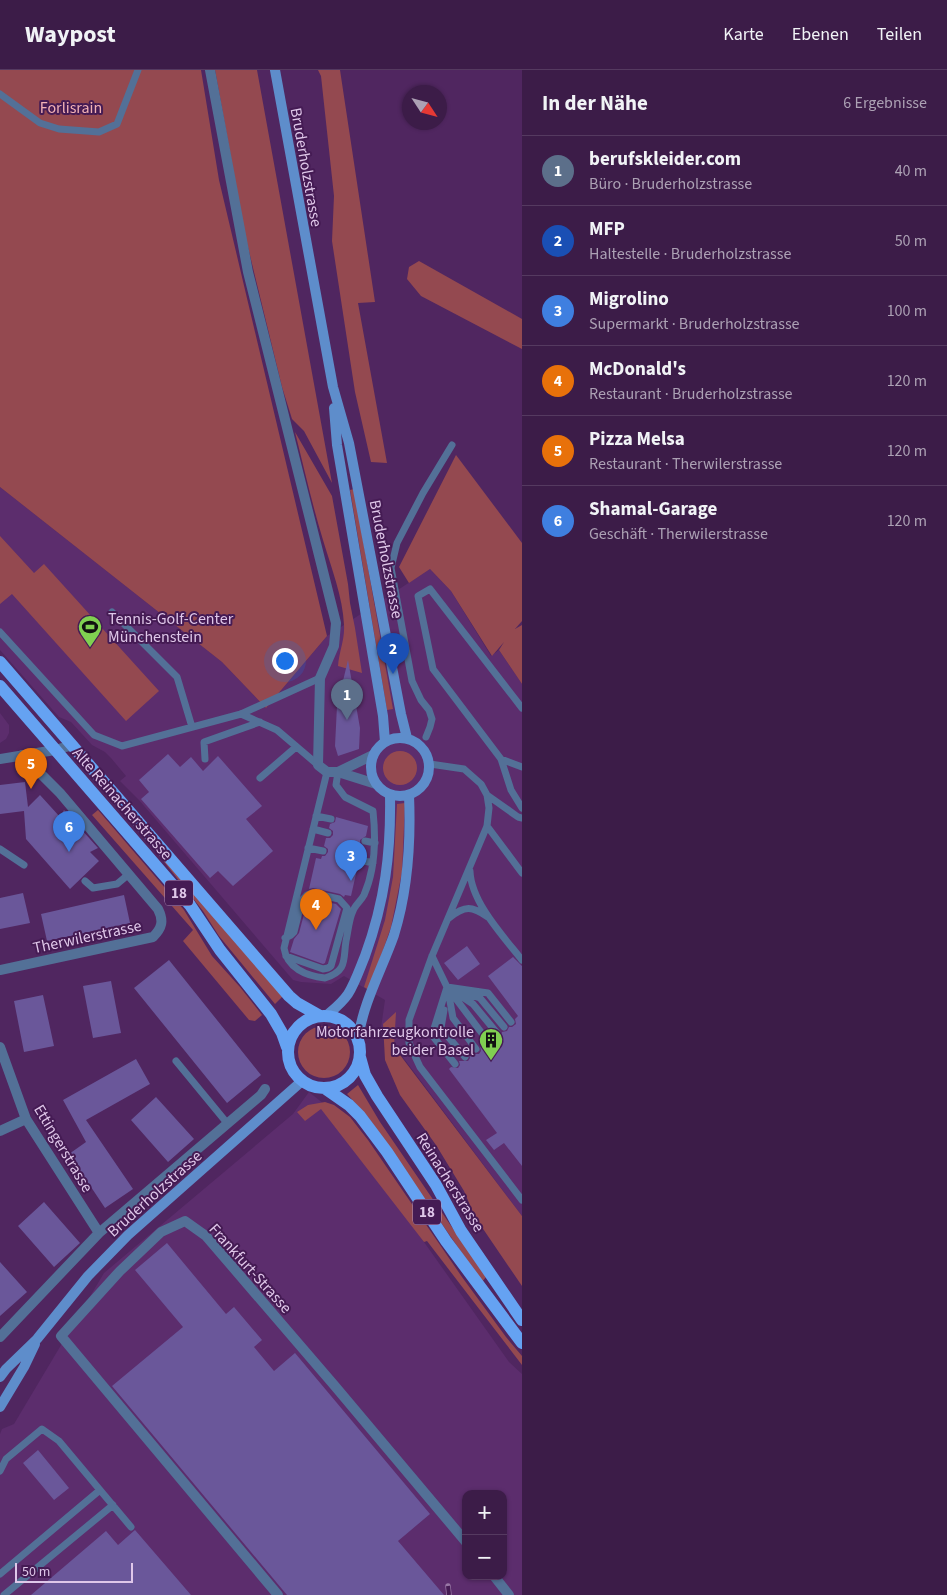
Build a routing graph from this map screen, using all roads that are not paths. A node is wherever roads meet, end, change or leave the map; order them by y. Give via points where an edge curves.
1 (138, 70) edge
2 (210, 70) edge
3 (275, 70) edge
4 (0, 94) edge
5 (333, 387) junction
6 (452, 445) dead end
7 (112, 612) dead end
8 (0, 632) edge
9 (0, 662) edge
10 (320, 678) junction
11 (0, 686) edge
12 (522, 708) edge
13 (241, 714) junction
14 (260, 722) junction
15 (192, 727) junction
16 (426, 737) dead end
17 (407, 738) junction
18 (385, 742) junction
19 (73, 745) junction
20 (296, 747) junction
21 (55, 750) junction
22 (22, 755) junction
23 (373, 755) junction
24 (0, 759) edge
25 (205, 759) dead end
26 (501, 759) junction
27 (430, 764) junction
28 (318, 765) junction
29 (522, 767) edge
30 (332, 772) junction
31 (260, 778) dead end
32 (376, 784) junction
33 (390, 795) junction
34 (409, 795) junction
35 (487, 795) junction
36 (522, 808) edge
37 (316, 816) junction
38 (522, 818) edge
39 (331, 819) dead end
40 (487, 826) junction
41 (313, 829) junction
42 (328, 833) dead end
43 (364, 841) dead end
44 (375, 843) junction
45 (308, 848) junction
46 (0, 849) edge
47 (323, 852) dead end
48 (360, 860) dead end
49 (373, 863) junction
50 (24, 865) dead end
51 (470, 868) junction
52 (522, 873) edge
53 (129, 874) junction
54 (85, 880) dead end
55 (491, 918) junction
56 (448, 919) junction
57 (285, 938) junction
58 (519, 950) edge
59 (285, 956) junction
60 (432, 956) junction
61 (522, 960) edge
62 (0, 970) edge
63 (447, 987) junction
64 (323, 1016) junction
65 (511, 1022) dead end
66 (504, 1027) dead end
67 (497, 1033) dead end
68 (358, 1039) junction
69 (487, 1040) dead end
70 (0, 1047) edge
71 (287, 1047) junction
72 (476, 1049) dead end
73 (360, 1057) junction
74 (464, 1057) dead end
75 (176, 1061) dead end
76 (455, 1064) dead end
77 (302, 1081) junction
78 (265, 1089) dead end
79 (326, 1089) junction
80 (26, 1119) junction
81 (227, 1123) junction
82 (0, 1131) edge
83 (522, 1200) edge
84 (99, 1233) junction
85 (522, 1320) edge
86 (0, 1337) edge
87 (37, 1339) junction
88 (522, 1343) edge
89 (0, 1377) edge
90 (0, 1407) edge
91 (0, 1471) edge
92 (100, 1490) junction
93 (113, 1505) junction
94 (131, 1527) dead end
95 (462, 1537) edge
96 (0, 1574) edge
97 (497, 1580) edge
98 (4, 1595) edge
99 (278, 1595) edge
100 (509, 1595) edge

1 - 4 lane via 118,124 99,132 59,129 40,123
2 - 10 street via 248,272 336,623 334,646
3 - 5 main road, Bruderholzstrasse
5 - 17 main road, Bruderholzstrasse via 349,443
5 - 18 main road, Bruderholzstrasse via 337,445
6 - 16 lane via 397,543 391,568 412,681 432,719
7 - 15 lane via 177,677
8 - 15 lane via 94,735 122,746
9 - 19 main road, Alte Reinacherstrasse / 18
10 - 13 lane
10 - 28 street
11 - 21 main road, Alte Reinacherstrasse / 18
12 - 26 lane via 430,589 418,596 433,669
13 - 14 lane
13 - 15 lane
14 - 20 lane via 277,730
14 - 25 lane via 204,742
17 - 18 main road via 392,738
17 - 27 main road via 422,748
18 - 23 main road
19 - 21 street, Alte Reinacherstrasse
19 - 64 main road, Alte Reinacherstrasse / 18 via 289,996
20 - 28 lane
20 - 31 lane
21 - 22 street
21 - 71 main road, Alte Reinacherstrasse / 18 via 190,905 220,950 271,1014
22 - 24 street
22 - 53 street, Therwilerstrasse via 60,793
23 - 30 street
23 - 32 main road via 370,765
26 - 29 lane
26 - 36 lane via 511,790
27 - 34 main road via 425,784
27 - 35 lane via 464,769 481,784
28 - 30 street
30 - 32 street
30 - 37 lane
30 - 44 lane via 345,797 373,811 371,828
32 - 33 main road
33 - 34 main road
33 - 64 main road via 389,859 375,929 349,992
34 - 68 main road via 409,856 404,892 394,933 360,1022
35 - 38 lane
35 - 40 lane
37 - 39 lane
37 - 41 lane
40 - 51 lane
40 - 52 lane
41 - 42 lane
41 - 45 lane
43 - 44 lane
44 - 49 lane
45 - 47 lane
45 - 57 lane
46 - 50 lane
48 - 49 lane
49 - 59 lane via 369,882 353,910 346,957 338,971 332,976 319,977 297,970
51 - 55 lane via 473,889
51 - 56 lane
53 - 54 lane via 117,884 93,888
53 - 62 street, Therwilerstrasse via 162,916 159,931 153,937
55 - 56 lane via 469,908
55 - 58 lane
56 - 60 lane
57 - 59 lane
57 - 59 lane via 294,932 302,900 307,895 312,893 339,899 347,908 331,966 323,969
58 - 61 lane
60 - 63 lane
60 - 83 lane via 409,1020 408,1043 420,1067
63 - 65 lane via 488,993
63 - 66 lane via 480,998
63 - 67 lane via 473,1004
63 - 69 lane
63 - 72 lane via 453,1018
63 - 74 lane via 441,1028
63 - 76 lane via 432,1034
64 - 68 main road via 341,1020
64 - 71 main road via 312,1017 298,1026
68 - 73 main road
70 - 80 street, Ettingerstrasse
71 - 77 main road via 287,1059
73 - 79 main road via 350,1077
73 - 85 main road, Reinacherstrasse / 18 via 376,1096
75 - 81 lane
77 - 79 main road via 309,1086
77 - 87 main road, Bruderholzstrasse via 128,1235 88,1276
78 - 81 street
79 - 88 main road, 18 via 360,1116 446,1241
80 - 82 street
80 - 84 street, Ettingerstrasse
81 - 84 street
84 - 86 street
87 - 89 main road, Bruderholzstrasse
87 - 90 main road, Bruderholzstrasse
91 - 92 lane via 6,1459 42,1429 59,1441
92 - 93 lane
92 - 96 lane
93 - 94 lane
93 - 98 lane
95 - 99 street, Frankfurt-Strasse via 206,1236 185,1221 161,1232 120,1271 61,1336
97 - 100 street

